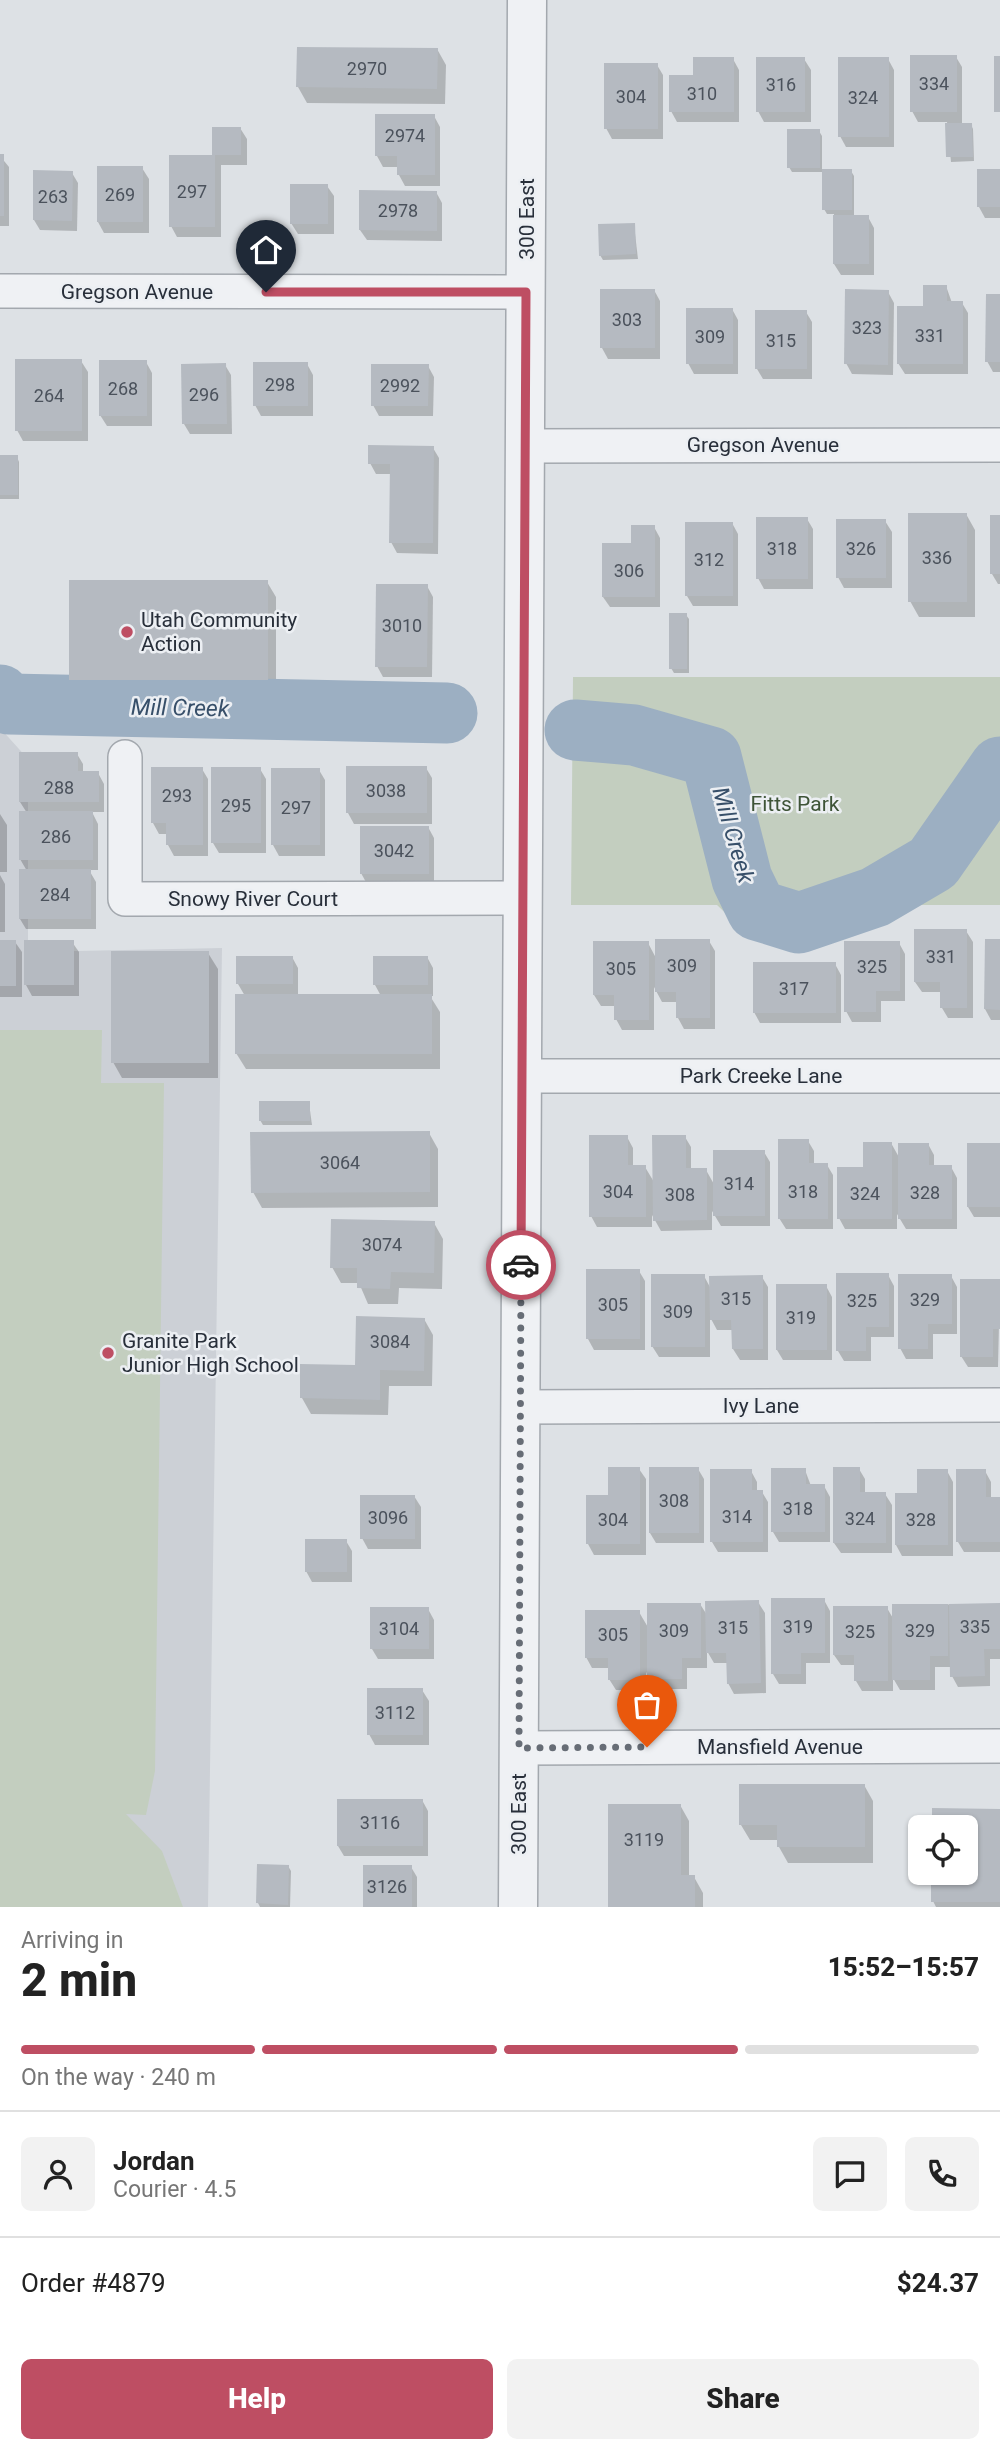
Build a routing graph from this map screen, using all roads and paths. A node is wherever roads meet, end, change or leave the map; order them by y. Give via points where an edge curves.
1 (527, 0) edge
2 (0, 291) edge
3 (526, 292) junction
4 (1000, 445) edge
5 (526, 446) junction
6 (125, 757) dead end
7 (523, 898) junction
8 (522, 1076) junction
9 (1000, 1076) edge
10 (1000, 1405) edge
11 (521, 1407) junction
12 (1000, 1746) edge
13 (519, 1748) junction
14 (518, 1907) edge

1 - 3 street, 300 East
2 - 3 street, Gregson Avenue
3 - 5 street, 300 East
4 - 5 street, Gregson Avenue
5 - 7 street, 300 East
6 - 7 street, Snowy River Court via 125,899
7 - 8 street, 300 East
8 - 9 street, Park Creeke Lane
8 - 11 street, 300 East
10 - 11 street, Ivy Lane
11 - 13 street, 300 East
12 - 13 street, Mansfield Avenue
13 - 14 street, 300 East

